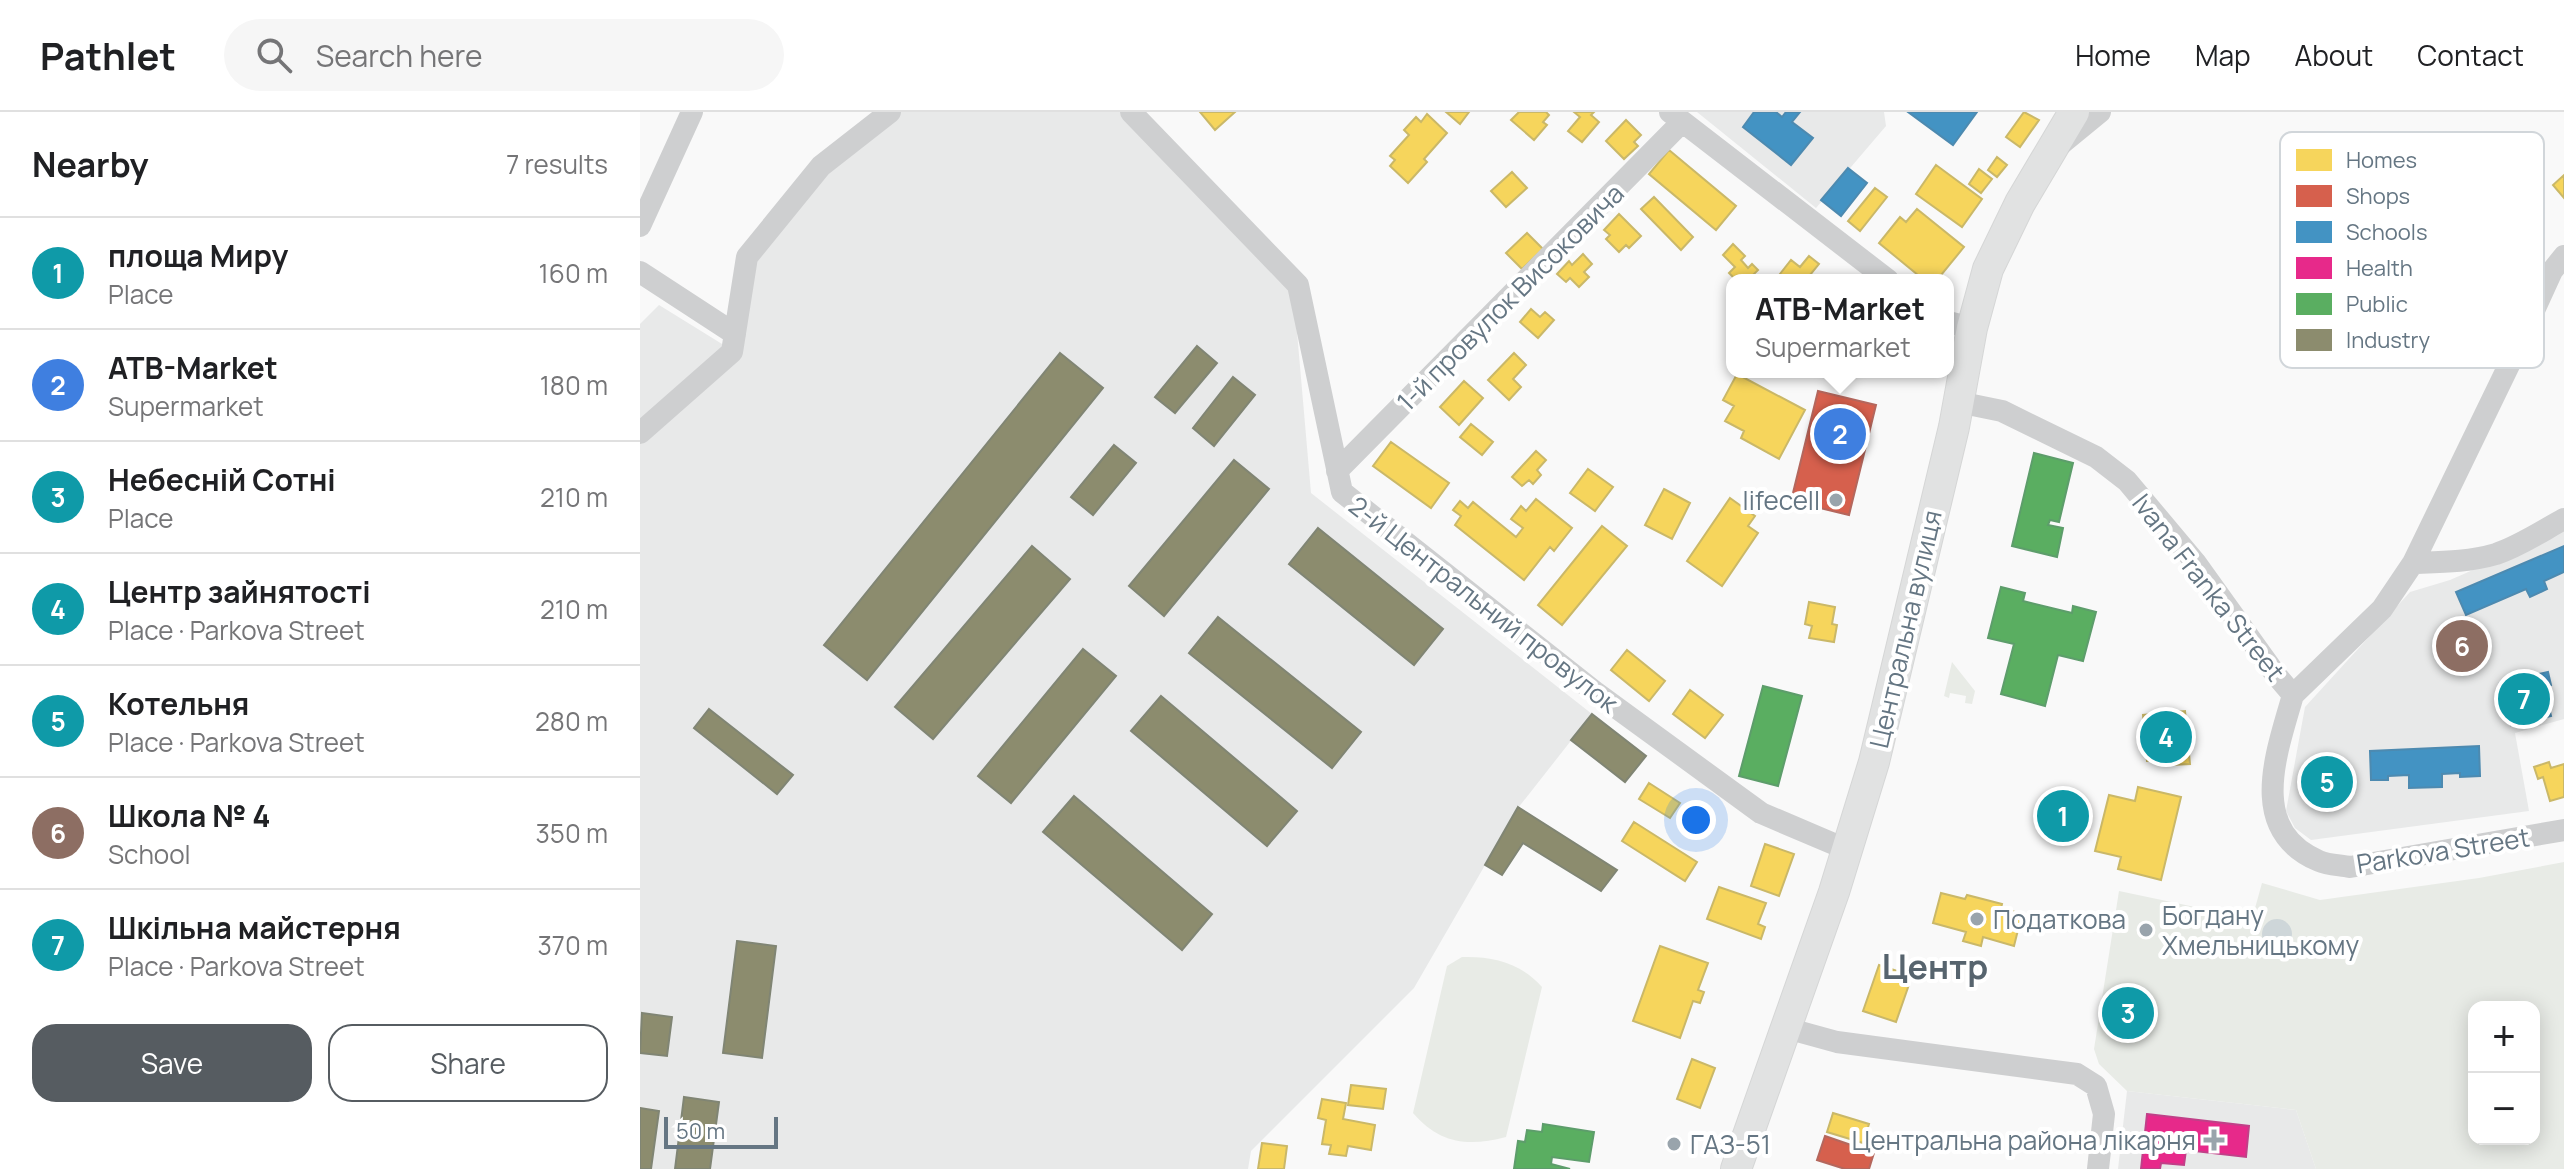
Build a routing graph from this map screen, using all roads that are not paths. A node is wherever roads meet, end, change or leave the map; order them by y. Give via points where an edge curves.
1 (692, 112) edge
2 (890, 112) edge
3 (1131, 112) edge
4 (2074, 112) edge
5 (2100, 112) edge
6 (1676, 117) edge
7 (2047, 155) junction
8 (640, 226) edge
9 (2564, 256) edge
10 (640, 272) edge
11 (1880, 274) edge
12 (2544, 289) edge
13 (1960, 325) edge
14 (735, 334) junction
15 (2508, 368) edge
16 (1958, 402) junction
17 (640, 433) edge
18 (1337, 471) junction
19 (2564, 519) edge
20 (2413, 563) junction
21 (2293, 695) junction
22 (2564, 830) edge
23 (1848, 850) junction
24 (1786, 1028) junction
25 (1736, 1169) edge
26 (2098, 1169) edge

1 - 8 street
2 - 14 street via 821,166 747,257
3 - 18 street, 2-й Центральний провулок via 1298,285
4 - 7 highway
5 - 7 street, Центральна вулиця
6 - 11 street
6 - 18 street, 1-й провулок Високовича
7 - 13 highway, Центральна вулиця
9 - 12 street, Ivana Franka Street
10 - 14 street
13 - 16 highway, Центральна вулиця
14 - 17 street via 732,352
15 - 20 street, Ivana Franka Street
16 - 21 street, Ivana Franka Street via 2002,411 2096,457 2127,481 2195,562
16 - 23 highway, Центральна вулиця via 1874,762
18 - 23 street, 2-й Центральний провулок via 1342,492 1595,692 1761,813
19 - 20 street via 2496,554
20 - 21 street, Ivana Franka Street via 2382,609
21 - 22 street, Parkova Street via 2271,796 2283,833 2321,863 2350,867
23 - 24 highway, Центральна вулиця
24 - 25 highway, Центральна вулиця
24 - 26 street via 1837,1042 2077,1074 2096,1086 2104,1114

